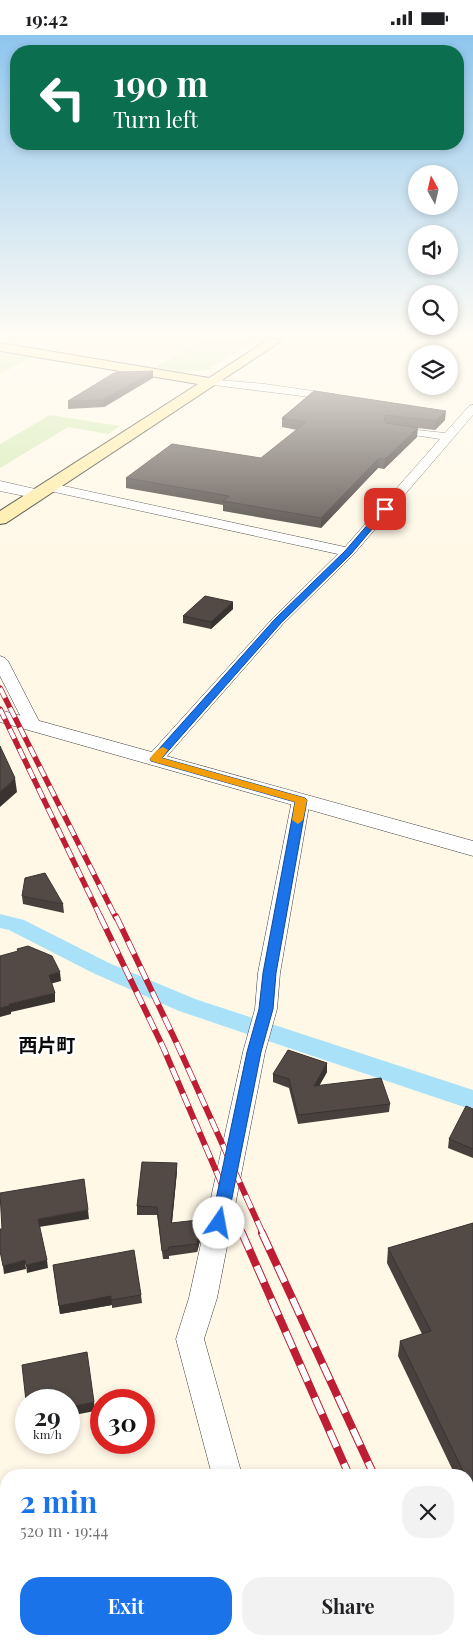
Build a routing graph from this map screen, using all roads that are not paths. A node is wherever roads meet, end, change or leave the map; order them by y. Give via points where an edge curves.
1 (160, 414) edge
2 (467, 415) edge
3 (390, 429) edge
4 (447, 437) junction
5 (0, 485) edge
6 (44, 490) junction
7 (0, 519) edge
8 (348, 552) junction
9 (0, 661) edge
10 (0, 716) edge
11 (33, 725) junction
12 (155, 759) junction
13 (301, 800) junction
14 (473, 849) edge
15 (225, 1469) edge

1 - 6 main road
2 - 4 street
3 - 4 street
4 - 8 street
5 - 6 street
6 - 7 main road
6 - 8 street
8 - 12 street via 278,621
9 - 11 street
10 - 11 street
11 - 12 street
12 - 13 street
13 - 14 street
13 - 15 street via 269,973 266,1009 254,1052 203,1298 190,1339

